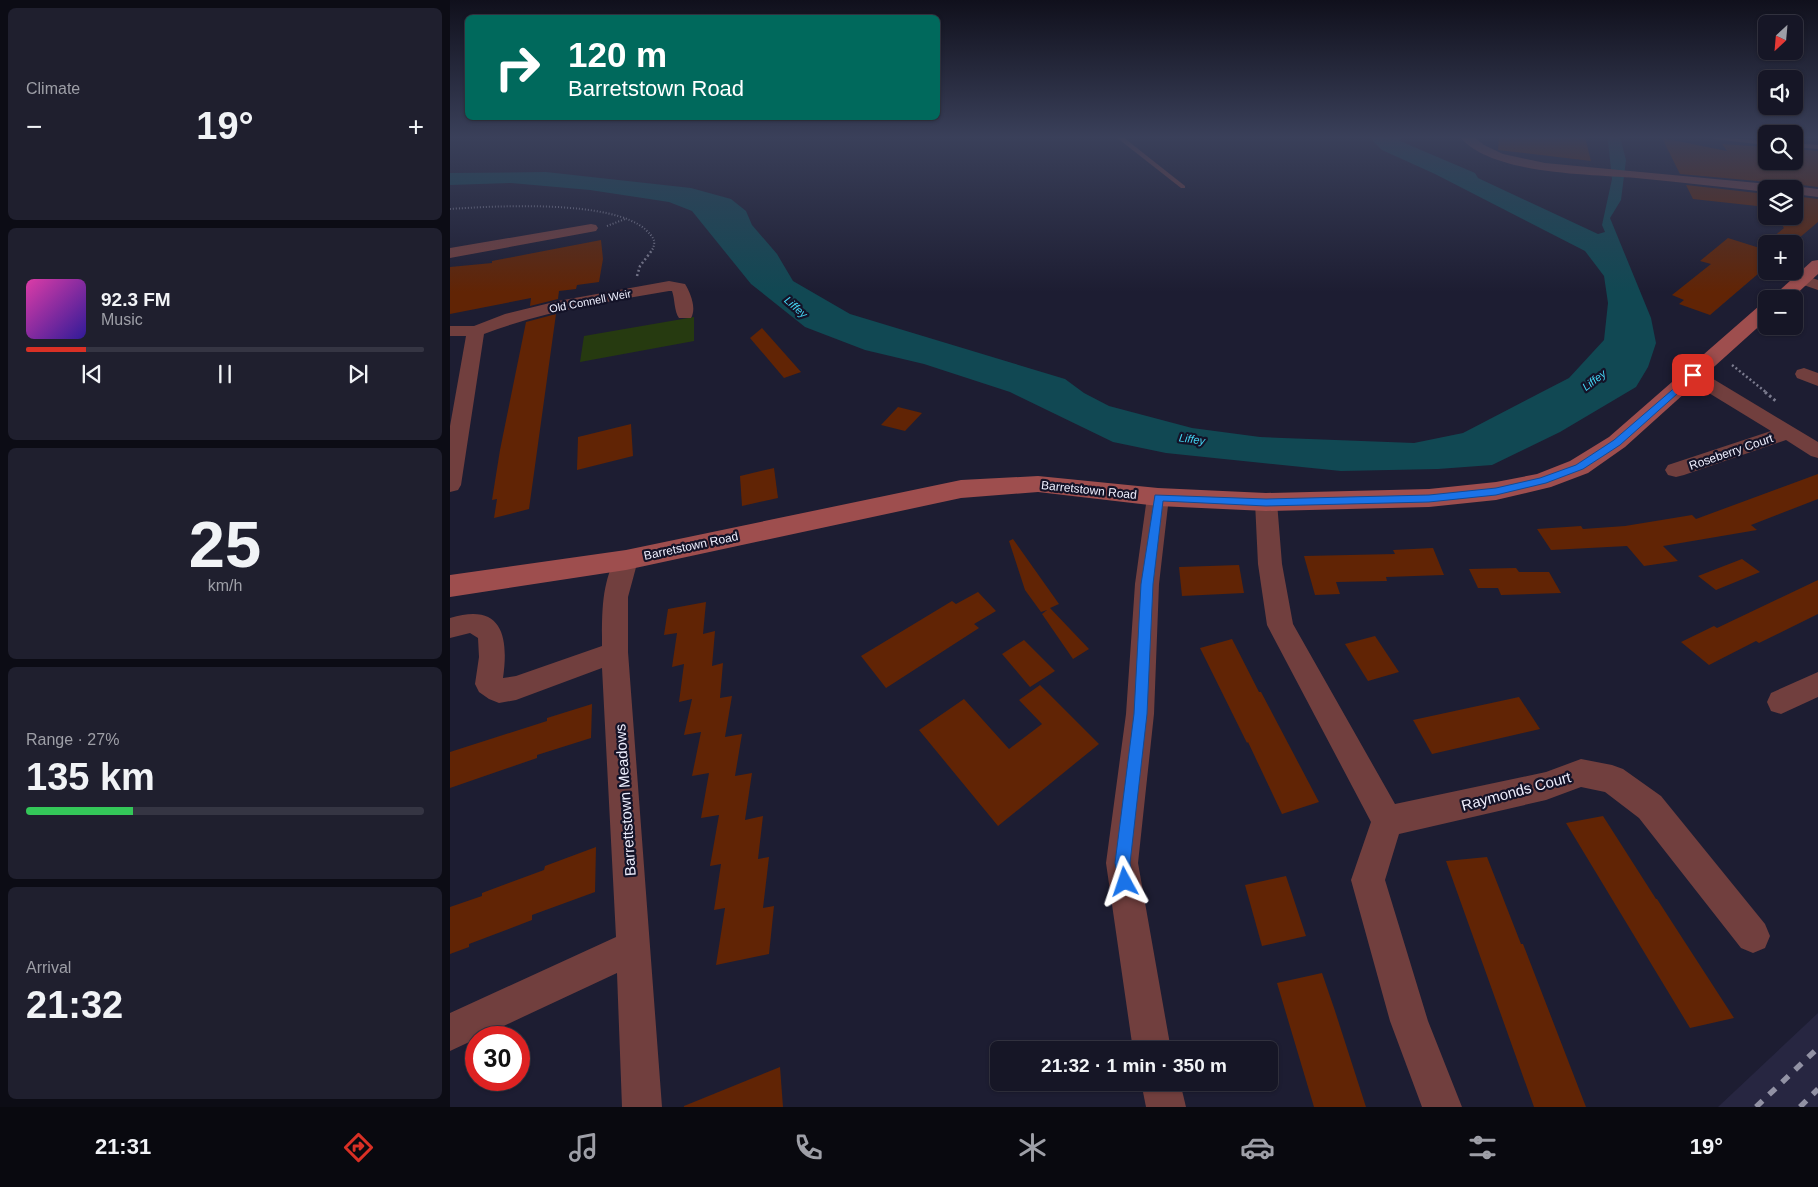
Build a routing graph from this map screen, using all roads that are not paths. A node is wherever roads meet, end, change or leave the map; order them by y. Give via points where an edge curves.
1 (1803, 191) edge
2 (1818, 193) edge
3 (591, 228) dead end
4 (450, 254) edge
5 (1818, 265) edge
6 (1810, 282) edge
7 (1795, 290) edge
8 (684, 314) dead end
9 (1758, 317) edge
10 (450, 331) edge
11 (476, 331) junction
12 (1693, 375) junction
13 (456, 424) edge
14 (1787, 433) junction
15 (1818, 451) edge
16 (1676, 470) dead end
17 (450, 485) edge
18 (1158, 497) junction
19 (1266, 502) junction
20 (626, 560) junction
21 (450, 586) edge
22 (450, 628) edge
23 (615, 652) junction
24 (1818, 684) edge
25 (1781, 702) dead end
26 (1387, 821) junction
27 (1753, 936) dead end
28 (634, 947) junction
29 (450, 1032) edge
30 (1151, 1041) edge
31 (1162, 1091) edge
32 (642, 1107) edge
33 (1166, 1107) edge
34 (1442, 1107) edge

1 - 2 street
3 - 4 street via 557,231
5 - 6 street
6 - 7 street
8 - 11 street, Old Connell Weir via 679,287 651,284 511,318
9 - 12 street, Barretstown Road
10 - 11 street, Old Connell Weir
11 - 13 street
12 - 14 street, Roseberry Court
12 - 19 street, Barretstown Road via 1617,442 1579,467 1542,481 1496,492 1429,498
13 - 17 street
14 - 15 street, Roseberry Court
14 - 16 street, Roseberry Court
18 - 19 street, Barretstown Road
18 - 20 street, Barretstown Road via 1038,484 961,489
18 - 30 street via 1147,584 1140,714 1122,863
19 - 26 street via 1270,564 1280,625
20 - 21 street, Barretstown Road
20 - 23 street, Barrettstown Meadows via 615,597
22 - 23 street via 472,623 485,627 492,635 490,684 498,691 516,688
23 - 28 street, Barrettstown Meadows
24 - 25 street
26 - 27 street, Raymonds Court via 1546,786 1582,773 1612,779 1650,807
26 - 34 street via 1368,880 1409,1021
28 - 29 street
28 - 32 street, Barrettstown Meadows
31 - 33 street

